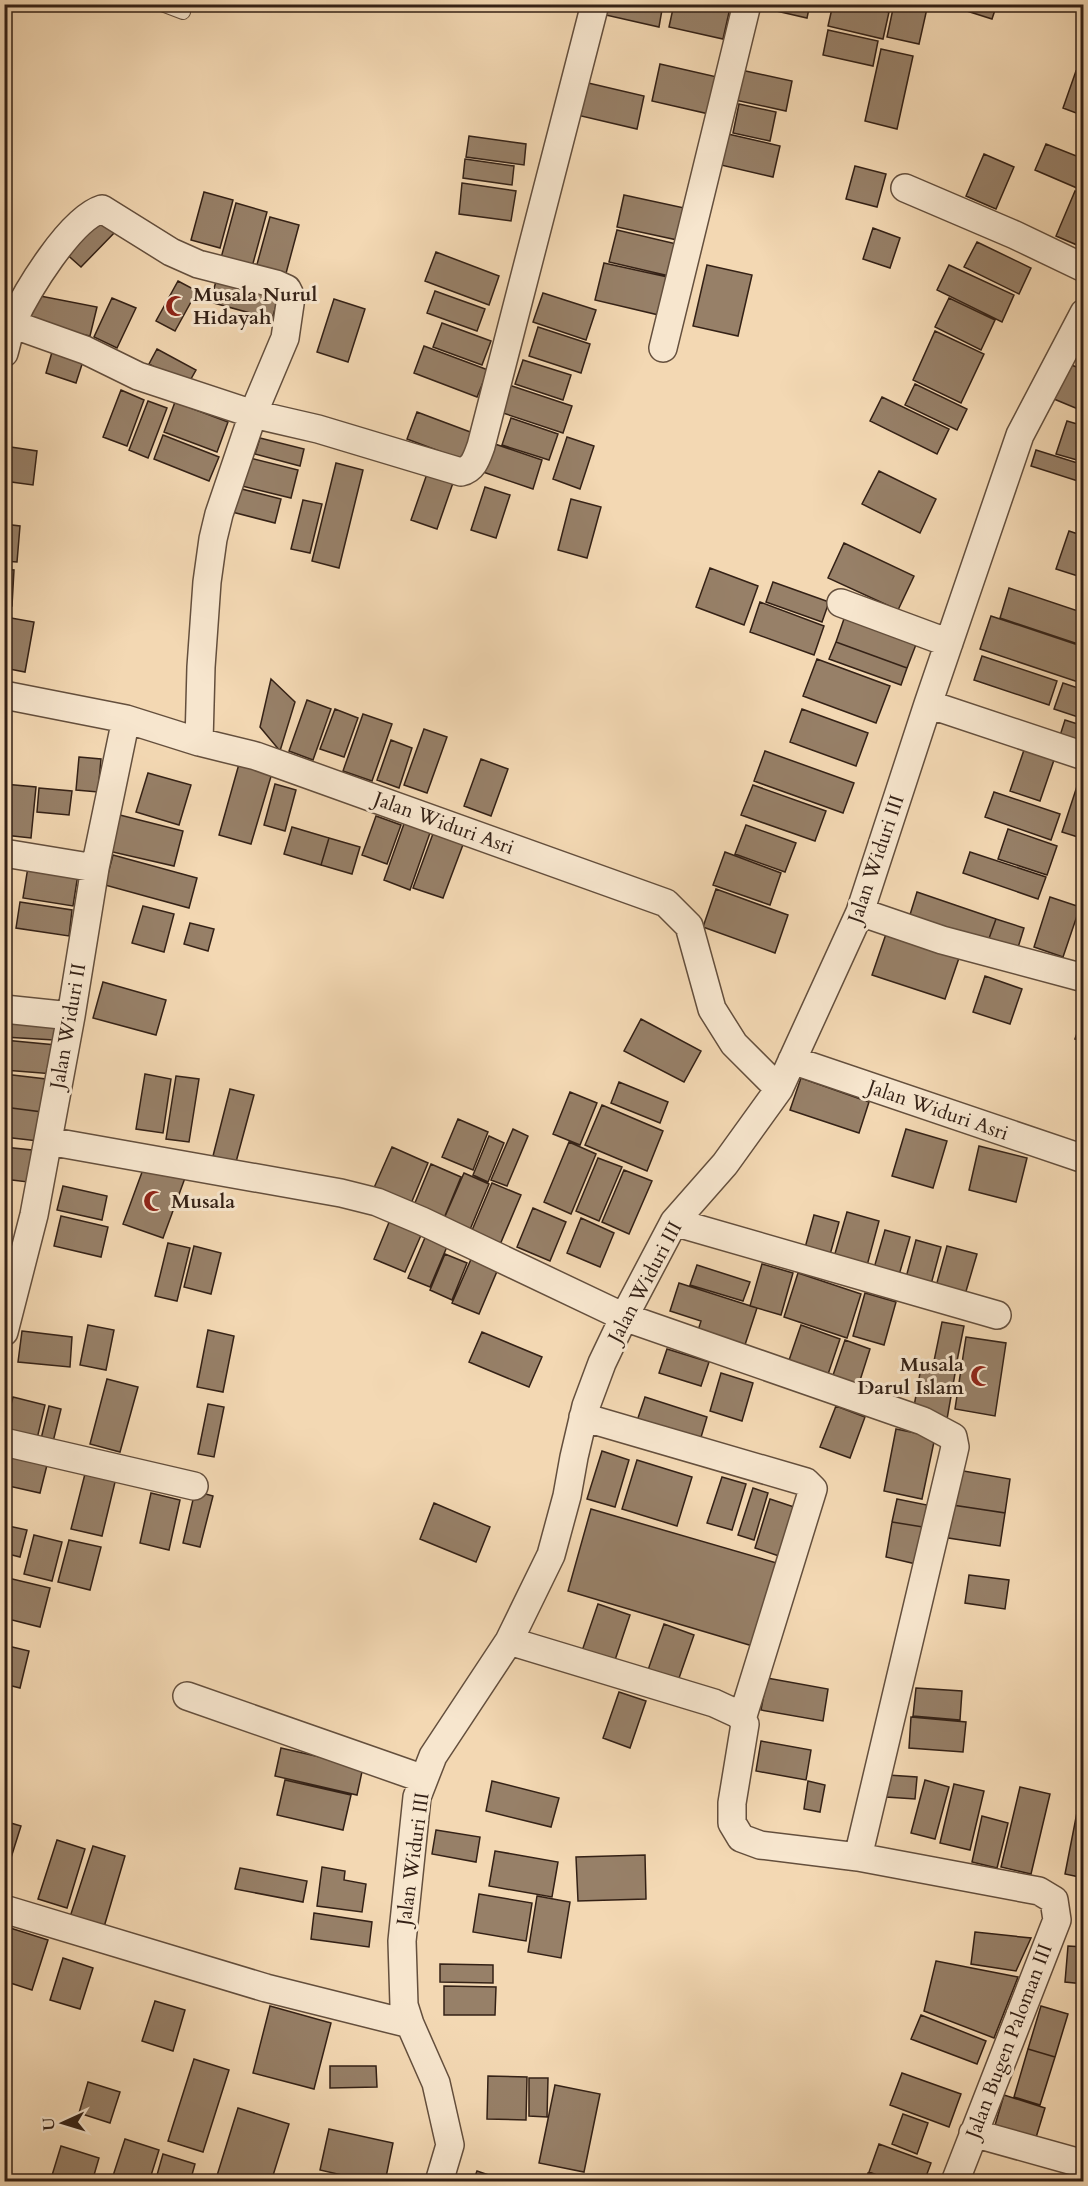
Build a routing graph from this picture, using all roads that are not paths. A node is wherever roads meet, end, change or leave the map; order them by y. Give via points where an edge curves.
1 (162, 4) edge
2 (595, 4) edge
3 (747, 4) edge
4 (183, 12) dead end
5 (905, 188) dead end
6 (1083, 268) edge
7 (1083, 313) edge
8 (12, 324) junction
9 (663, 348) dead end
10 (4, 353) edge
11 (253, 414) junction
12 (841, 603) dead end
13 (949, 643) junction
14 (4, 695) edge
15 (928, 704) junction
16 (126, 719) junction
17 (199, 742) junction
18 (1083, 756) edge
19 (4, 853) edge
20 (95, 868) junction
21 (860, 912) junction
22 (1083, 978) edge
23 (4, 1009) edge
24 (71, 1016) junction
25 (792, 1060) junction
26 (779, 1089) junction
27 (48, 1141) junction
28 (1083, 1159) edge
29 (674, 1222) junction
30 (997, 1315) dead end
31 (624, 1317) junction
32 (4, 1332) edge
33 (584, 1417) junction
34 (4, 1442) edge
35 (194, 1485) dead end
36 (509, 1641) junction
37 (187, 1696) dead end
38 (742, 1719) junction
39 (424, 1779) junction
40 (858, 1857) junction
41 (4, 1909) edge
42 (410, 2024) junction
43 (973, 2133) junction
44 (1083, 2164) edge
45 (439, 2181) edge
46 (955, 2181) edge

1 - 4 lane
2 - 11 street via 481,446 468,471
3 - 9 street
5 - 6 street
7 - 13 street, Jalan Widuri III via 1020,435
8 - 10 street
8 - 11 street via 85,350 138,376
8 - 11 street via 30,289 66,238 93,211 102,208 171,252 198,264 287,290 291,297 285,338
11 - 17 street via 213,539 201,667
12 - 13 street
13 - 15 street, Jalan Widuri III
14 - 16 street, Jalan Widuri Asri
15 - 18 street
15 - 21 street, Jalan Widuri III
16 - 17 street, Jalan Widuri Asri
16 - 20 street, Jalan Widuri II
17 - 26 street, Jalan Widuri Asri via 256,756 666,903 689,926 712,1009 734,1044
19 - 20 street
20 - 24 street, Jalan Widuri II
21 - 22 street via 942,940
21 - 25 street, Jalan Widuri III
23 - 24 street
24 - 27 street, Jalan Widuri II
25 - 26 street, Jalan Widuri III
25 - 28 street, Jalan Widuri Asri
26 - 29 street, Jalan Widuri III via 725,1164
27 - 31 street via 377,1202
27 - 32 street, Jalan Widuri II
29 - 30 street
29 - 31 street, Jalan Widuri III
31 - 33 street, Jalan Widuri III via 602,1363
31 - 40 street via 923,1421 953,1437 955,1447
33 - 36 street, Jalan Widuri III via 551,1556
33 - 38 street via 806,1482 813,1489
34 - 35 street
36 - 38 street via 714,1703
36 - 39 street, Jalan Widuri III via 433,1756
37 - 39 street
38 - 40 street via 745,1724 732,1803 732,1823 741,1838 760,1845
39 - 42 street, Jalan Widuri III via 417,1797 402,1941 404,2005
40 - 43 street, Jalan Bugen Paloman III via 1039,1891 1054,1900 1057,1920
41 - 42 street via 266,1988
42 - 45 street, Jalan Widuri III via 436,2084 450,2145
43 - 44 street
43 - 46 street, Jalan Bugen Paloman III

